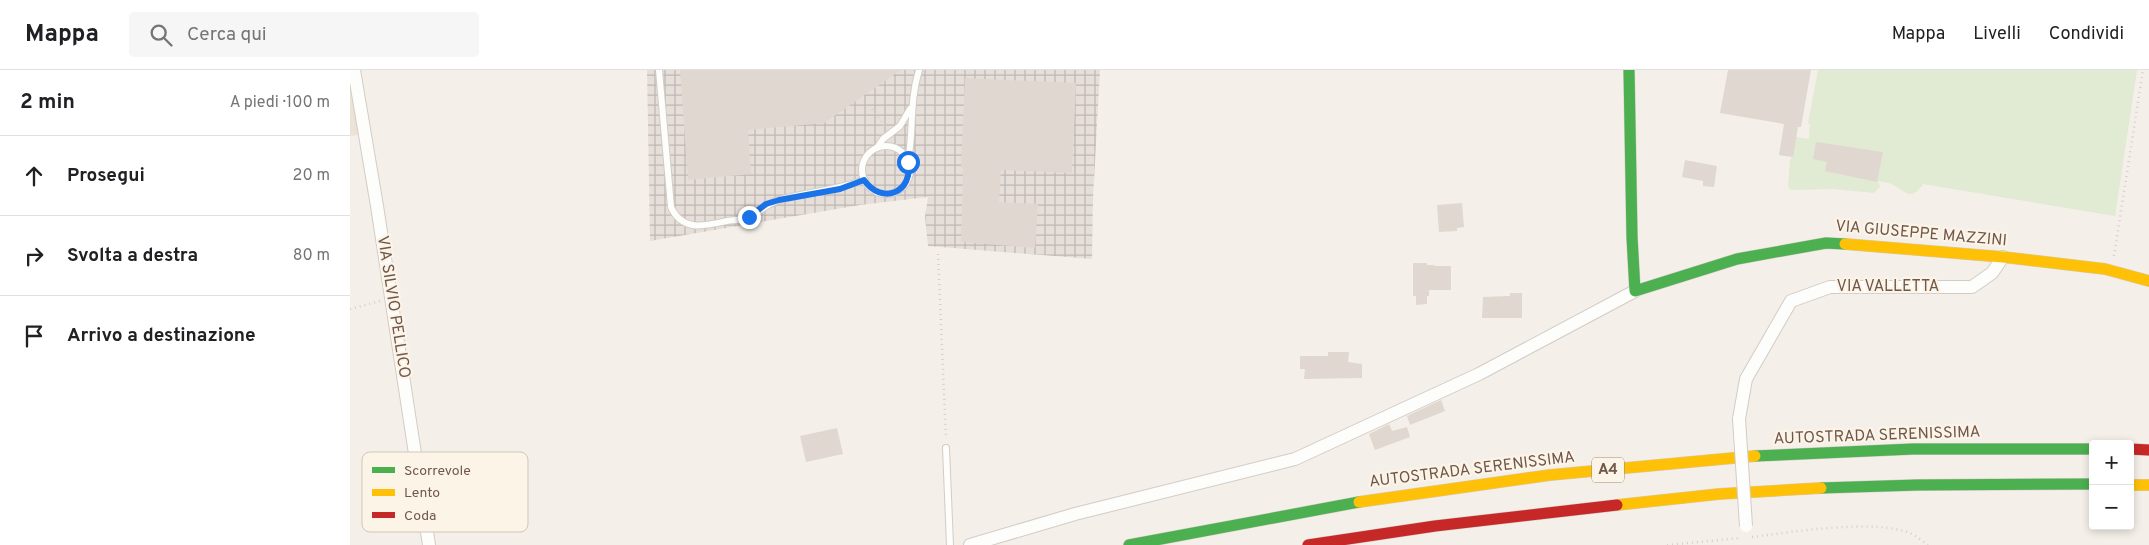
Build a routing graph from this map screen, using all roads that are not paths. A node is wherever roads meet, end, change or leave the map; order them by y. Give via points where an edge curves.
1 (354, 70) edge
2 (659, 70) edge
3 (919, 70) edge
4 (1629, 70) edge
5 (911, 108) junction
6 (877, 148) junction
7 (908, 162) junction
8 (864, 180) junction
9 (2003, 257) junction
10 (2149, 280) edge
11 (1635, 292) junction
12 (946, 448) road end
13 (2089, 449) edge
14 (2134, 449) edge
15 (2149, 450) edge
16 (415, 452) edge
17 (2089, 484) edge
18 (2134, 485) edge
19 (2149, 486) edge
20 (1747, 531) road end
21 (427, 532) edge
22 (429, 545) edge
23 (950, 545) edge
24 (970, 545) edge
25 (1129, 545) edge
26 (1308, 545) edge

1 - 16 street, VIA SILVIO PELLICO
2 - 8 lane via 671,207 683,222 705,226 749,217 766,204 840,189
3 - 5 lane
4 - 11 main road
5 - 6 lane via 900,126
5 - 7 lane
6 - 7 lane via 895,148
6 - 8 lane via 864,161
7 - 8 lane via 910,169 906,183 895,192 881,193
9 - 10 main road, VIA GIUSEPPE MAZZINI via 2112,271
9 - 11 main road, VIA GIUSEPPE MAZZINI via 1826,243 1737,259
9 - 20 street, VIA VALLETTA, bridge via 1992,273 1972,287 1830,287 1791,301 1746,380 1739,419
11 - 24 street via 1479,374 1295,459 1075,514
12 - 23 lane
13 - 25 main road, AUTOSTRADA SERENISSIMA / A4 via 1808,453 1642,466 1372,498
14 - 15 main road
17 - 26 main road, A4 via 1812,488 1724,494 1462,522
18 - 19 main road
21 - 22 street, VIA SILVIO PELLICO

